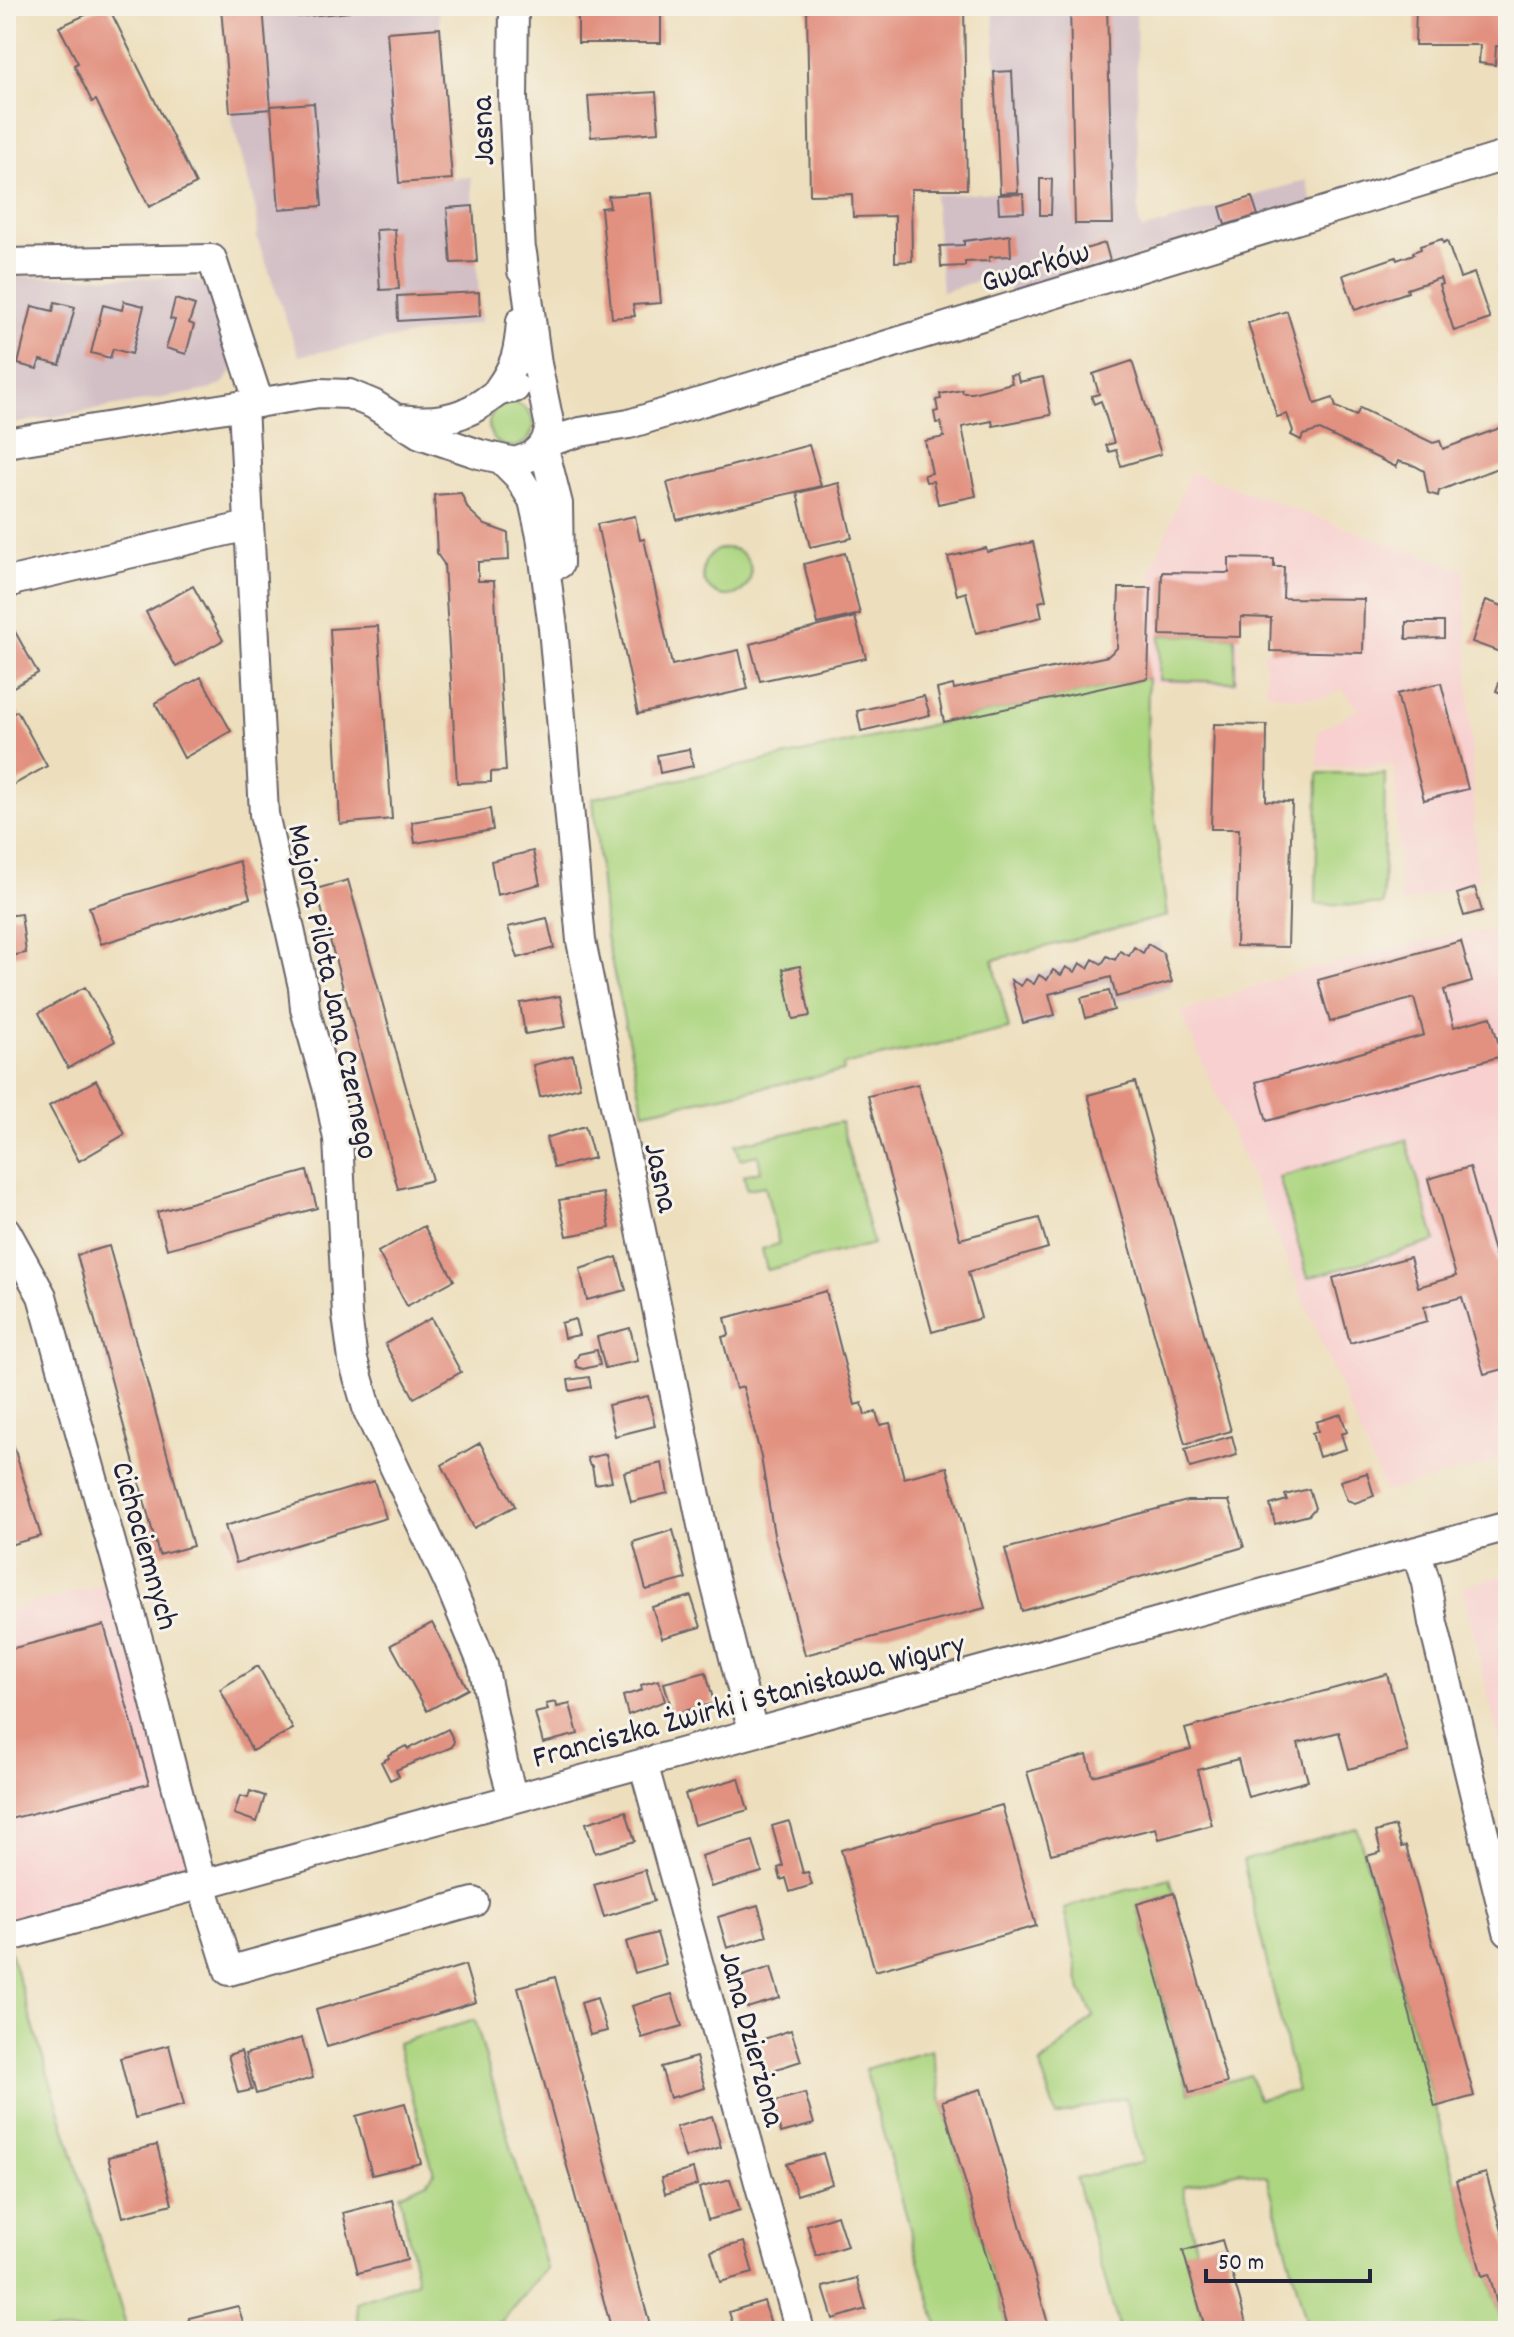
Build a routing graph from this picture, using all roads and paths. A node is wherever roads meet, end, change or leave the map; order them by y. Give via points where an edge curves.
1 (514, 6) edge
2 (1508, 155) edge
3 (522, 253) junction
4 (6, 263) edge
5 (490, 397) junction
6 (251, 404) junction
7 (546, 408) junction
8 (398, 419) junction
9 (580, 432) junction
10 (6, 443) edge
11 (544, 444) junction
12 (499, 458) junction
13 (248, 526) junction
14 (6, 585) edge
15 (553, 628) junction
16 (6, 1231) edge
17 (1508, 1526) edge
18 (1416, 1551) junction
19 (753, 1732) junction
20 (643, 1763) junction
21 (513, 1798) junction
22 (202, 1885) junction
23 (474, 1902) dead end
24 (1508, 1932) edge
25 (6, 1938) edge
26 (800, 2331) edge

1 - 3 street, Jasna via 513,99
2 - 9 street, Gwarków via 629,424
3 - 5 street, Jasna via 519,348 513,369
3 - 7 street, Jasna
4 - 6 street, Majora Pilota Jana Czernego via 212,259
5 - 7 street via 519,388 534,394
5 - 8 street via 451,419
5 - 12 street via 475,425 481,444
6 - 8 street via 319,393 349,394
6 - 10 street
6 - 13 street, Majora Pilota Jana Czernego
7 - 9 street
7 - 11 street via 550,427
8 - 12 street via 420,434
9 - 11 street, Gwarków
11 - 12 street via 515,462
11 - 15 street, Jasna via 560,535
12 - 15 street, Jasna via 533,500
13 - 14 street
13 - 21 street, Majora Pilota Jana Czernego via 264,814 338,1139 353,1360 368,1411 483,1665
15 - 19 street, Jasna via 581,941 709,1559
16 - 22 street, Cichociemnych via 42,1296
17 - 18 street, Franciszka Żwirki i Stanisława Wigury
18 - 19 street, Franciszka Żwirki i Stanisława Wigury
18 - 24 street
19 - 20 street, Franciszka Żwirki i Stanisława Wigury
20 - 21 street, Franciszka Żwirki i Stanisława Wigury
20 - 26 street, Jana Dzierżona
21 - 22 street, Franciszka Żwirki i Stanisława Wigury
22 - 23 street, Cichociemnych via 229,1971
22 - 25 street, Franciszka Żwirki i Stanisława Wigury

